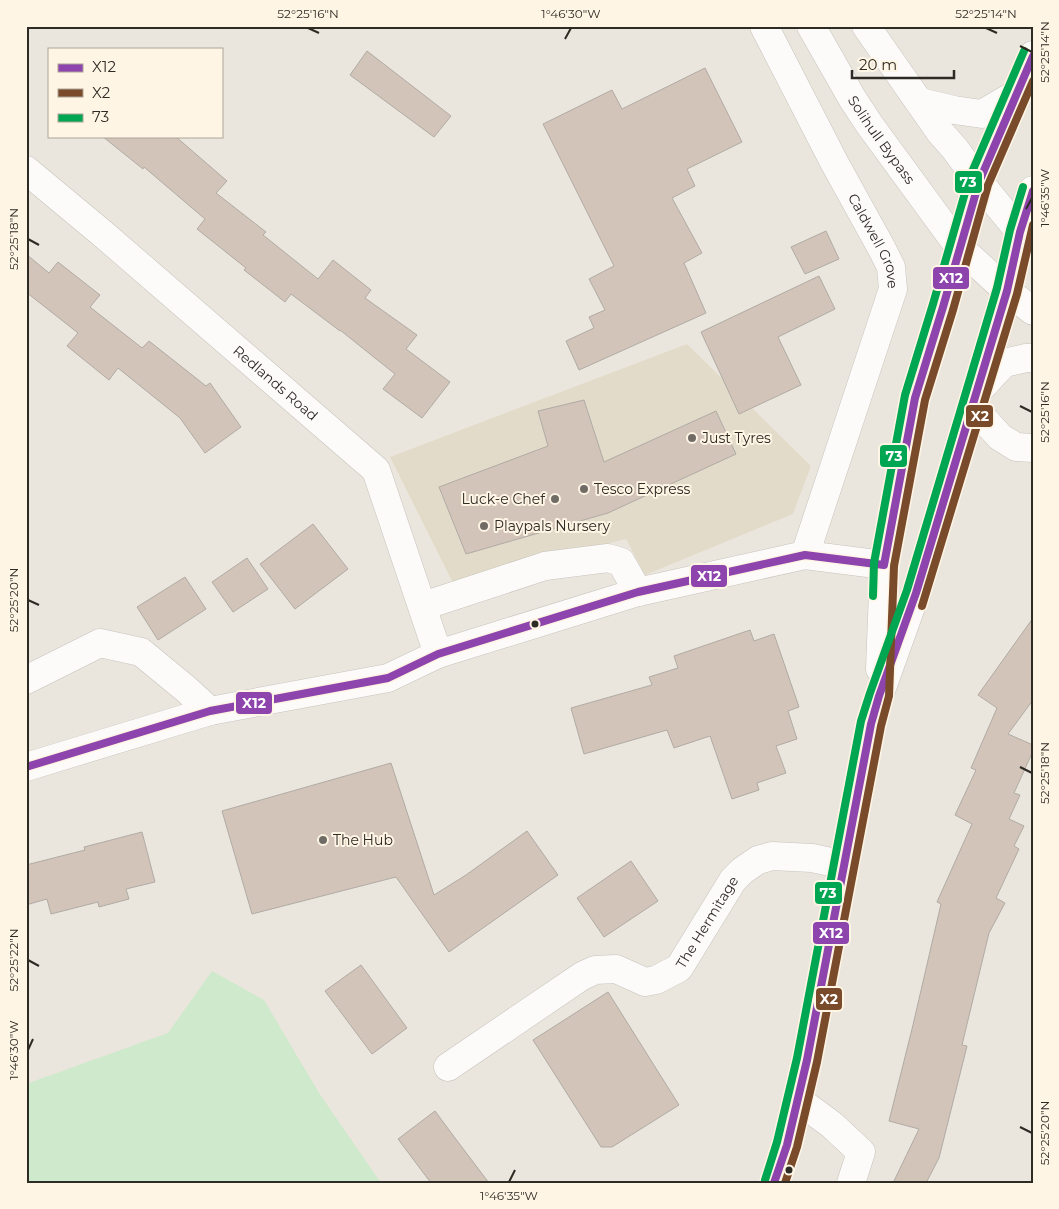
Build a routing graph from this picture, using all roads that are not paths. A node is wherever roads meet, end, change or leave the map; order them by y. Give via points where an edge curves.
1 (764, 26) edge
2 (811, 26) edge
3 (866, 26) edge
4 (1033, 55) edge
5 (1016, 94) junction
6 (920, 102) junction
7 (26, 170) edge
8 (979, 182) junction
9 (1033, 190) edge
10 (1026, 238) edge
11 (959, 247) junction
12 (1007, 290) junction
13 (1033, 311) edge
14 (1033, 358) edge
15 (973, 401) junction
16 (1033, 448) edge
17 (805, 555) junction
18 (884, 564) junction
19 (638, 592) junction
20 (422, 606) junction
21 (438, 654) junction
22 (26, 680) edge
23 (879, 696) junction
24 (210, 711) junction
25 (26, 767) edge
26 (845, 865) junction
27 (448, 1067) dead end
28 (798, 1100) junction
29 (774, 1183) edge
30 (851, 1183) edge

1 - 17 main road, Caldwell Grove via 882,249 890,267 893,289
2 - 11 main road, Solihull Bypass via 869,124
3 - 6 main road
4 - 5 main road
5 - 6 main road via 982,114
5 - 8 main road
6 - 8 main road
7 - 20 main road, Redlands Road via 376,470
8 - 10 main road
8 - 11 main road
9 - 10 main road
10 - 12 main road
11 - 12 main road, Solihull Bypass
11 - 18 main road via 915,398
12 - 13 main road, Solihull Bypass
12 - 15 main road
14 - 15 main road via 1004,363
15 - 16 main road via 1000,436 1016,447
15 - 23 main road via 916,593
17 - 18 main road
17 - 19 main road
18 - 23 main road
19 - 20 main road via 620,562 608,558 545,566
19 - 21 main road
20 - 21 main road, Redlands Road
21 - 24 main road via 388,678
22 - 24 main road via 100,643 141,652
23 - 26 main road
24 - 25 main road
26 - 27 main road, The Hermitage via 812,858 772,856 758,860 733,880 679,968 646,982 616,968 595,970
26 - 28 main road
28 - 29 main road
28 - 30 main road via 861,1152

